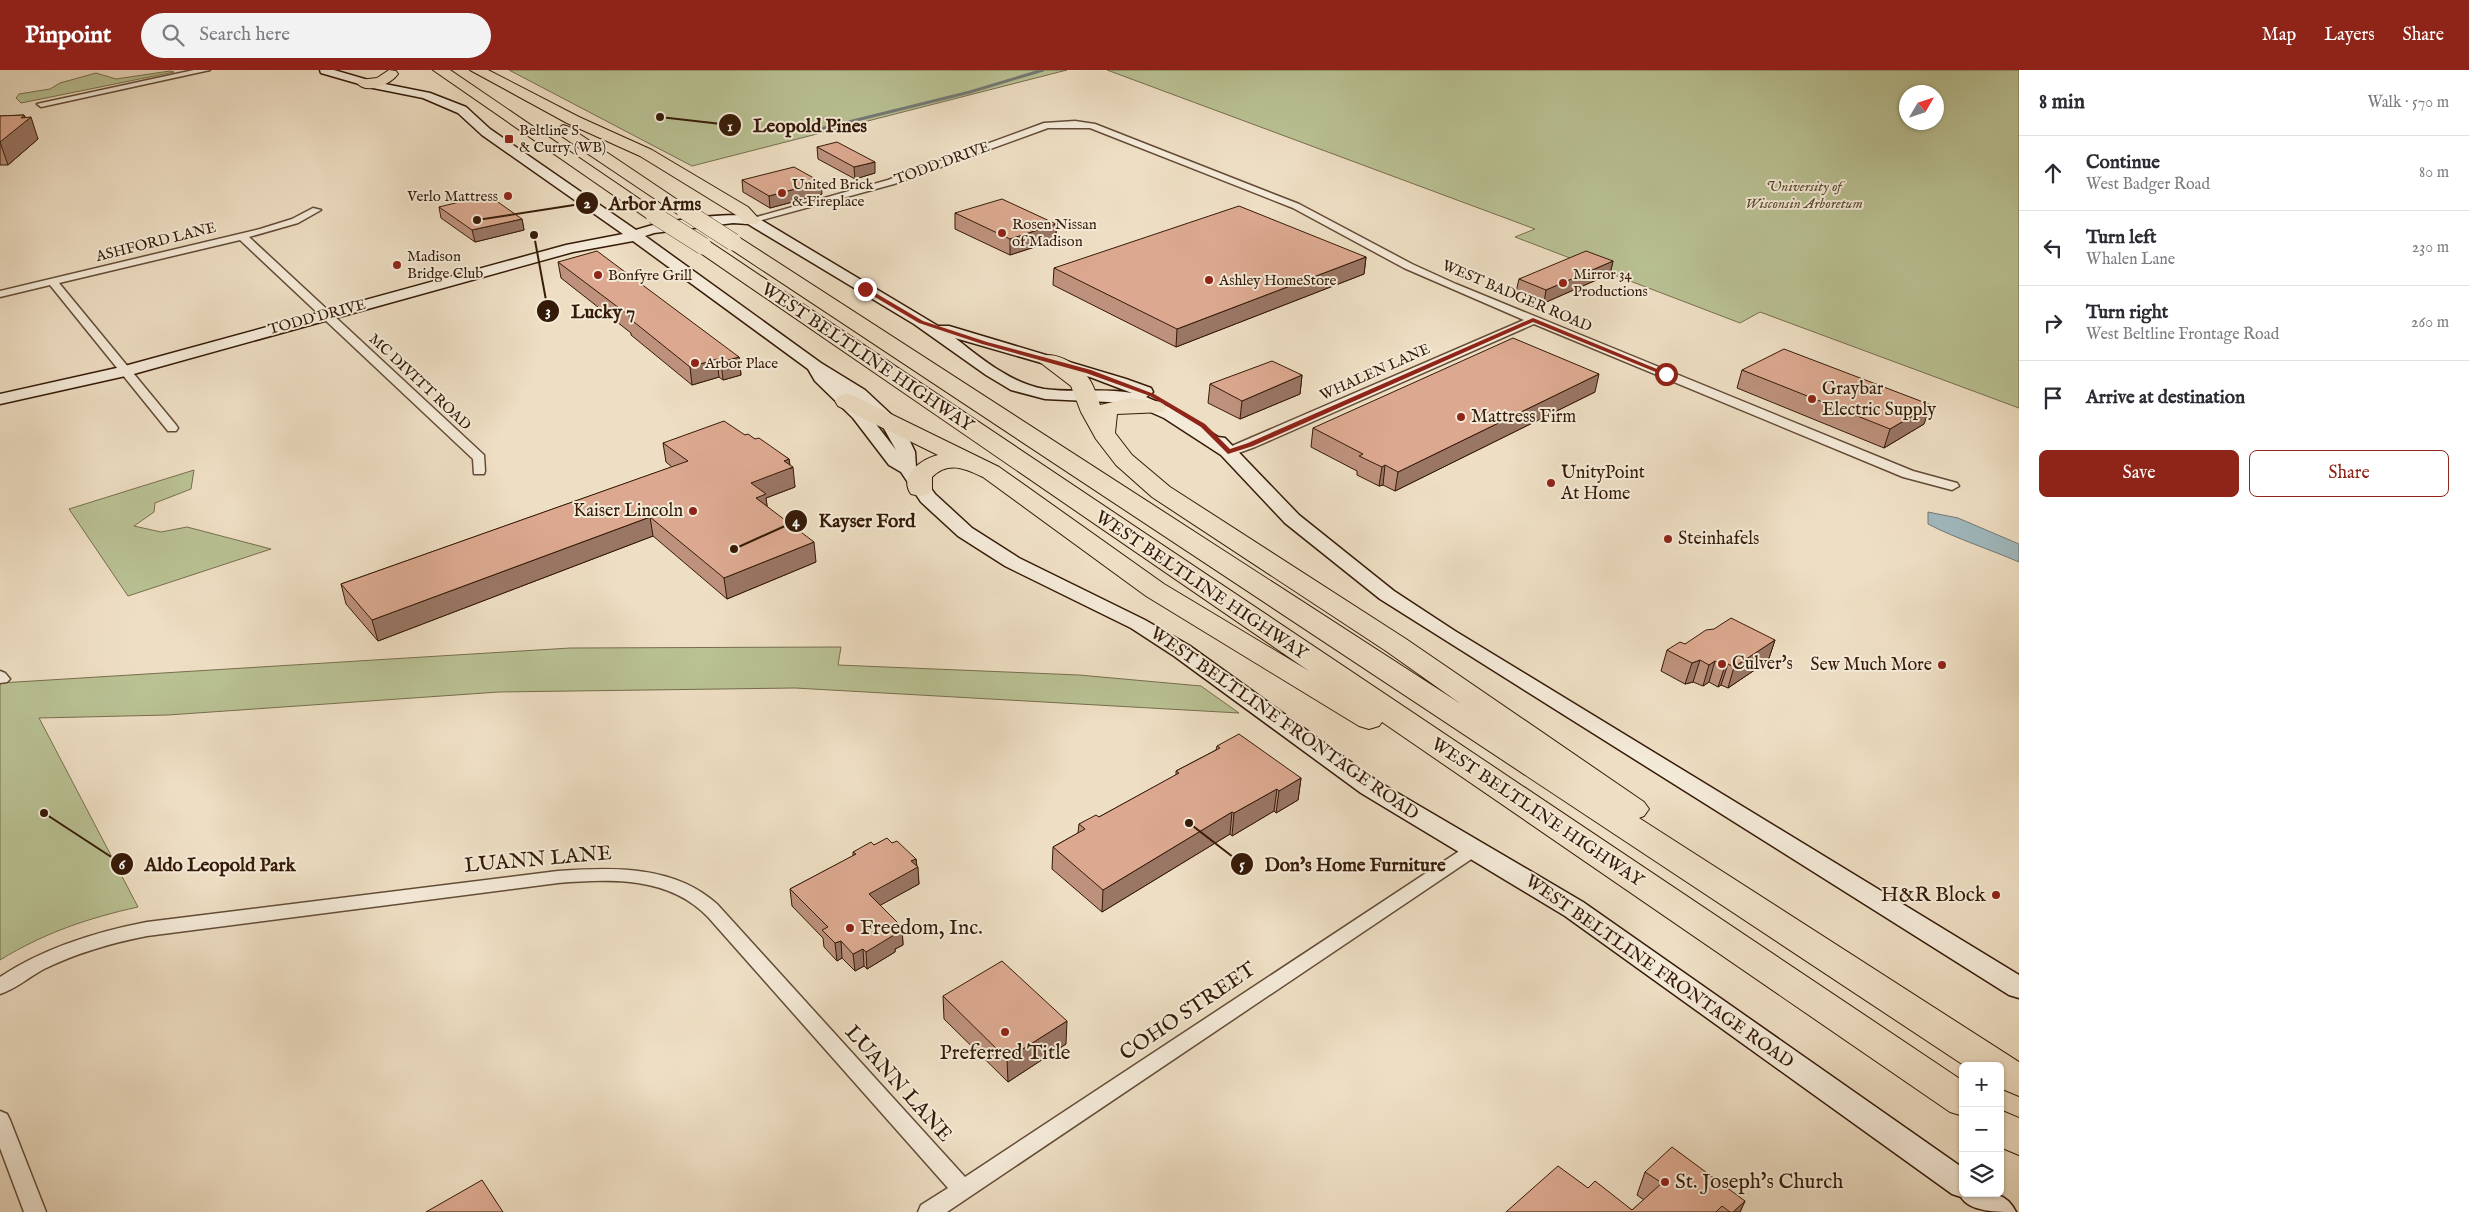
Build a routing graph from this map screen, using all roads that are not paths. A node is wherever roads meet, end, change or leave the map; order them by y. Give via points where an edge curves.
1 (206, 70) edge
2 (440, 70) edge
3 (471, 70) edge
4 (477, 70) edge
5 (324, 71) edge
6 (391, 82) edge
7 (364, 83) joint
8 (41, 104) dead end
9 (1075, 124) joint
10 (316, 210) dead end
11 (751, 220) junction
12 (243, 236) junction
13 (634, 236) junction
14 (53, 282) junction
15 (0, 294) edge
16 (326, 315) junction
17 (1533, 320) junction
18 (921, 322) junction
19 (1048, 360) junction
20 (815, 366) junction
21 (124, 371) junction
22 (1085, 395) junction
23 (0, 399) edge
24 (846, 401) junction
25 (1155, 407) junction
26 (889, 423) junction
27 (172, 428) dead end
28 (1104, 434) junction
29 (1228, 452) junction
30 (970, 460) junction
31 (907, 468) junction
32 (478, 471) dead end
33 (1952, 486) dead end
34 (920, 489) junction
35 (1473, 850) junction
36 (1737, 948) junction
37 (0, 986) edge
38 (2019, 988) edge
39 (1990, 1062) edge
40 (1991, 1062) edge
41 (2004, 1071) edge
42 (2019, 1082) edge
43 (1959, 1098) edge
44 (0, 1120) edge
45 (2004, 1129) edge
46 (2019, 1139) edge
47 (1959, 1183) edge
48 (962, 1189) junction
49 (1979, 1197) edge
50 (34, 1212) edge
51 (929, 1212) edge
52 (2000, 1212) edge

1 - 8 street
2 - 36 highway, WEST BELTLINE HIGHWAY, bridge
3 - 39 highway, WEST BELTLINE HIGHWAY, bridge
4 - 11 highway via 670,166
5 - 6 street, WEST BELTLINE FRONTAGE ROAD via 341,81
5 - 7 street, WEST BELTLINE FRONTAGE ROAD
6 - 7 highway
6 - 13 street, WEST BELTLINE FRONTAGE ROAD via 462,110
9 - 11 street, TODD DRIVE via 1047,125 891,182
9 - 17 street, WEST BADGER ROAD via 1105,130 1296,206 1408,266
10 - 12 street, ASHFORD LANE via 295,221
11 - 13 street, TODD DRIVE via 741,227 660,238
11 - 18 street
12 - 14 street, ASHFORD LANE
12 - 16 street, MC DIVITT ROAD
13 - 16 street, TODD DRIVE via 563,250
13 - 20 street, WEST BELTLINE FRONTAGE ROAD
14 - 15 street, ASHFORD LANE
14 - 21 street
16 - 21 street, TODD DRIVE
16 - 32 street, MC DIVITT ROAD via 479,458
17 - 29 street, WHALEN LANE
17 - 33 street, WEST BADGER ROAD via 1908,474
18 - 19 street
18 - 22 street via 1015,385 1045,394
19 - 22 highway via 1074,375 1081,382
19 - 29 street via 1152,395 1203,426
20 - 24 street, WEST BELTLINE FRONTAGE ROAD via 820,377
20 - 26 street, WEST BELTLINE FRONTAGE ROAD via 851,386
21 - 23 street, TODD DRIVE
21 - 27 street
22 - 25 street via 1111,395
22 - 28 highway
24 - 26 highway
24 - 31 street, WEST BELTLINE FRONTAGE ROAD via 895,461
25 - 28 highway via 1128,405 1107,410
25 - 29 street
26 - 30 highway
26 - 31 street, WEST BELTLINE FRONTAGE ROAD via 908,458
28 - 40 highway via 1124,460 1161,492 1427,665
29 - 38 street via 1292,519 1387,596
30 - 34 highway via 942,461 928,467 920,477
30 - 36 highway via 1013,486 1155,590
31 - 34 street, WEST BELTLINE FRONTAGE ROAD
34 - 35 street, WEST BELTLINE FRONTAGE ROAD via 952,522 980,542 1012,562 1160,636 1370,787
35 - 47 street, WEST BELTLINE FRONTAGE ROAD via 1582,914
35 - 48 street, COHO STREET
36 - 43 highway, WEST BELTLINE HIGHWAY
37 - 48 street, LUANN LANE via 51,957 115,934 558,877 632,874 679,888 703,902
41 - 42 highway, WEST BELTLINE HIGHWAY
44 - 50 street
45 - 46 highway
48 - 51 street, COHO STREET
49 - 52 street

